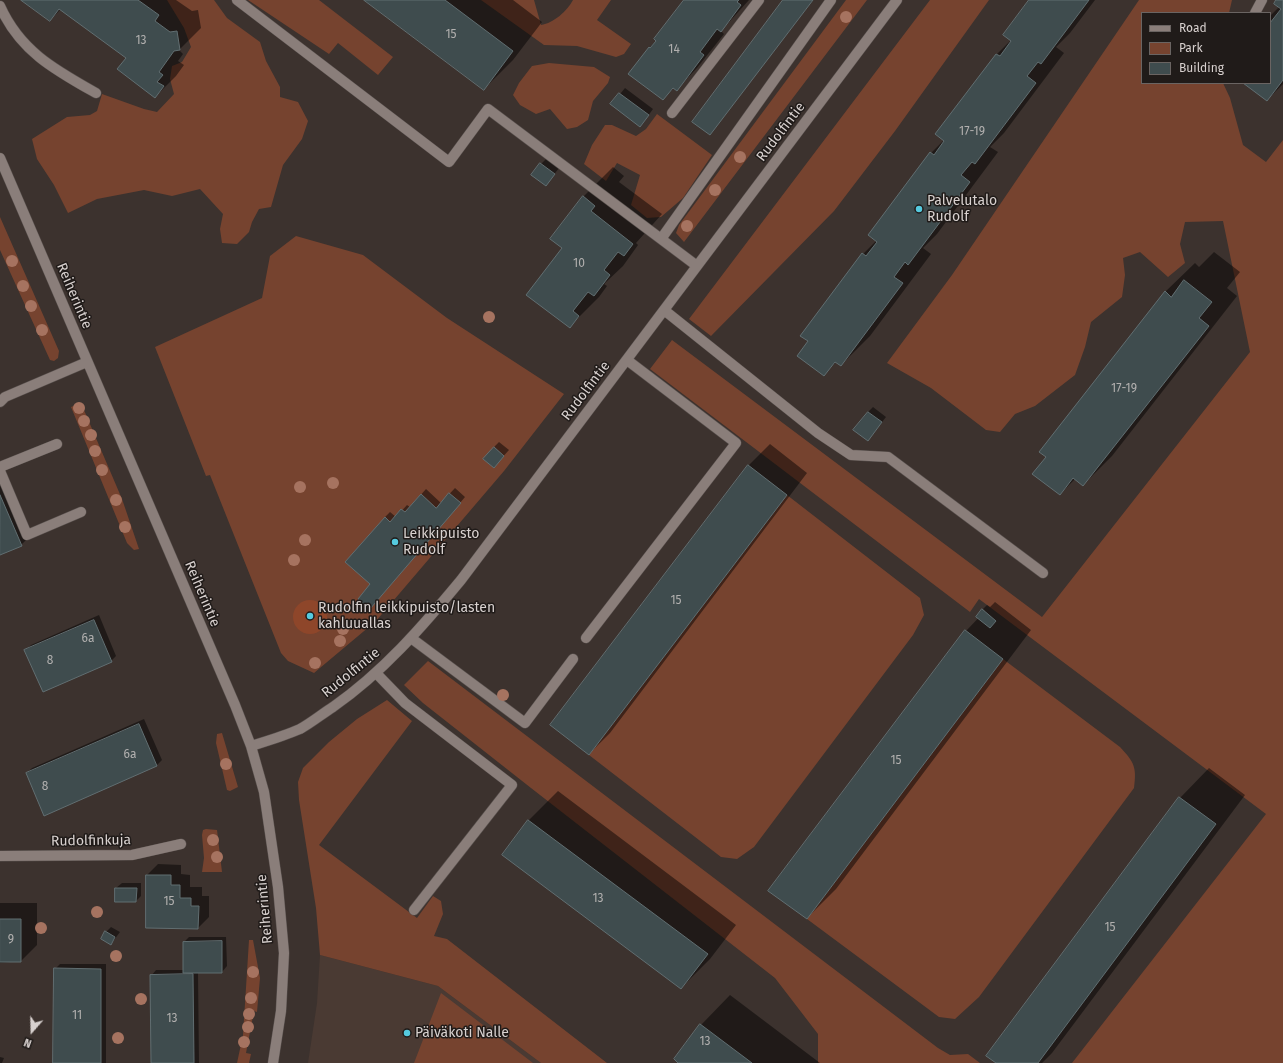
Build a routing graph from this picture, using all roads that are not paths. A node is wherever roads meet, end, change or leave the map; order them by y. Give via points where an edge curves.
1 (237, 0) edge
2 (759, 0) edge
3 (831, 0) edge
4 (897, 0) edge
5 (1262, 0) edge
6 (0, 6) edge
7 (1256, 12) edge
8 (96, 93) dead end
9 (672, 113) dead end
10 (0, 158) edge
11 (661, 239) junction
12 (697, 266) junction
13 (664, 310) junction
14 (627, 360) junction
15 (87, 362) junction
16 (0, 402) edge
17 (57, 444) dead end
18 (0, 467) edge
19 (0, 471) edge
20 (82, 512) dead end
21 (1043, 573) dead end
22 (411, 638) junction
23 (586, 638) dead end
24 (573, 659) dead end
25 (376, 673) junction
26 (251, 746) junction
27 (181, 844) dead end
28 (0, 856) edge
29 (414, 910) dead end
30 (274, 1063) edge

1 - 11 street via 449,162 488,109
2 - 9 street
3 - 11 street
4 - 12 street, Rudolfintie
5 - 7 street
6 - 8 street via 7,21 25,46 56,71
10 - 15 street, Reiherintie
11 - 12 street
12 - 13 street, Rudolfintie
13 - 14 street, Rudolfintie
13 - 21 street via 818,432 851,455 888,457
14 - 22 street, Rudolfintie via 461,580
14 - 23 street via 736,443
15 - 16 street via 5,397
15 - 26 street, Reiherintie
17 - 18 street
19 - 20 street via 28,535
22 - 24 street via 526,723
22 - 25 street, Rudolfintie
25 - 26 street, Rudolfintie via 300,729
25 - 29 street via 405,704 512,785
26 - 30 street, Reiherintie via 264,792 272,837 284,953 281,1012
27 - 28 street, Rudolfinkuja via 132,855

